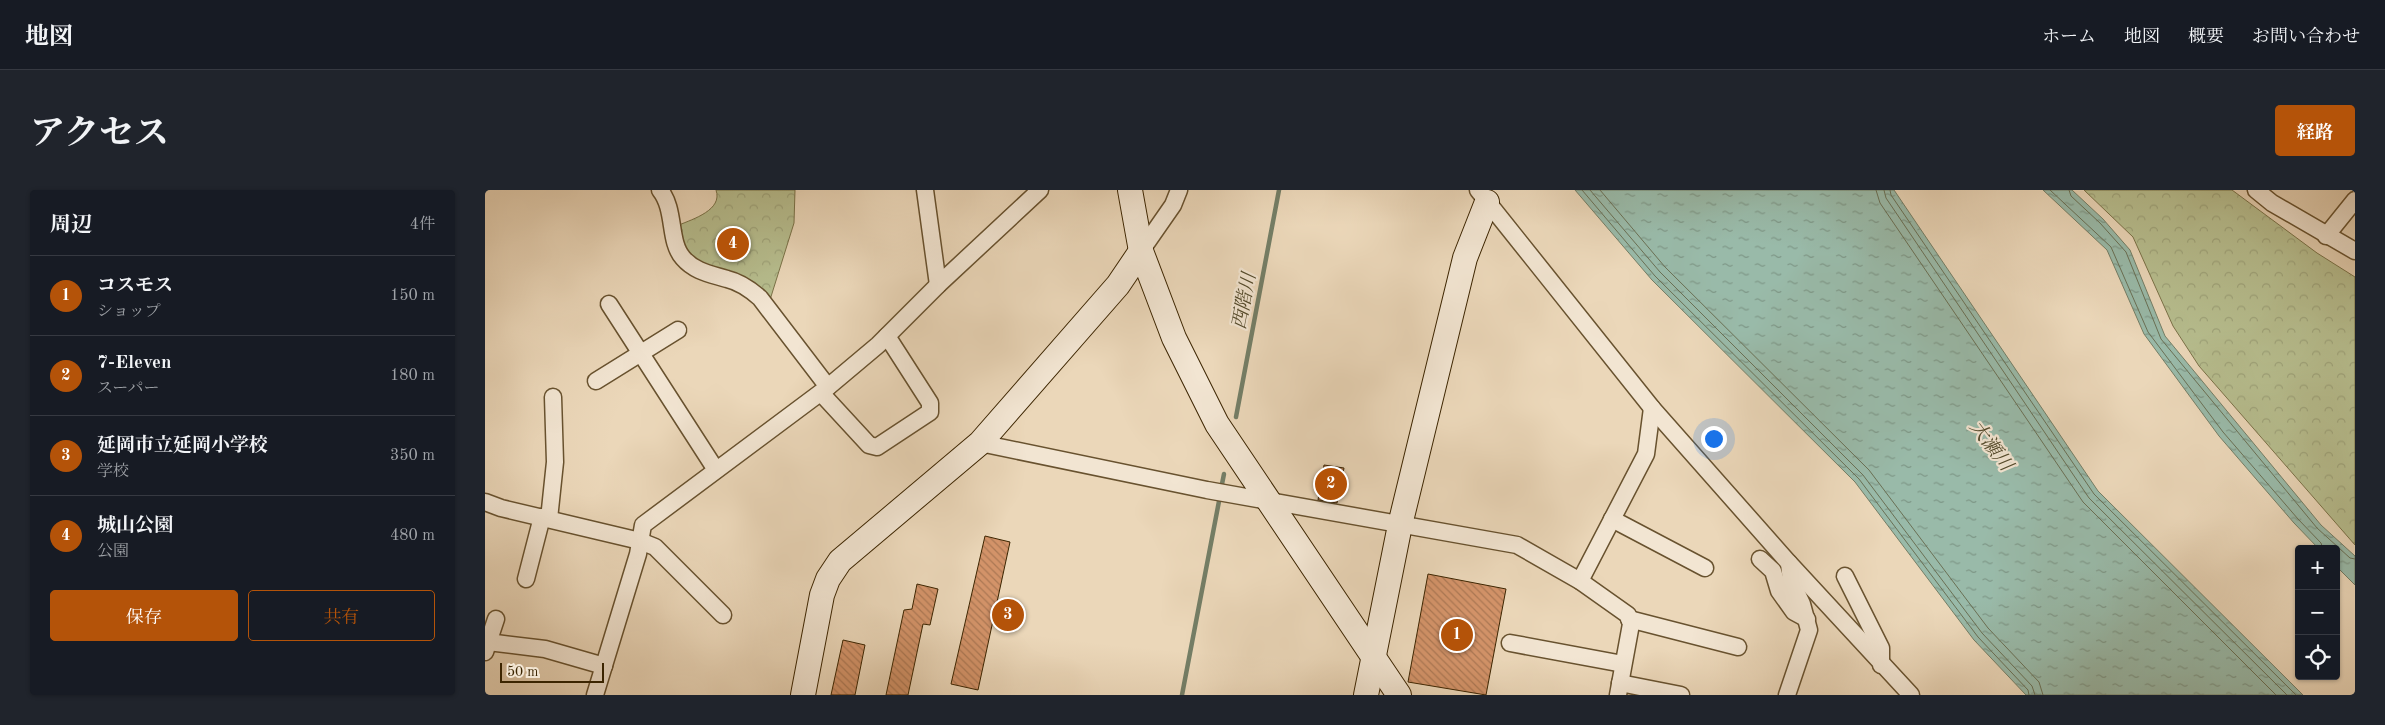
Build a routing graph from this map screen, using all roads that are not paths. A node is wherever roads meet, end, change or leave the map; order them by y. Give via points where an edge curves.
1 (660, 190) edge
2 (925, 190) edge
3 (1041, 190) edge
4 (1130, 190) edge
5 (1179, 190) edge
6 (2255, 190) edge
7 (1483, 196) edge
8 (2355, 200) edge
9 (2327, 236) junction
10 (1141, 251) junction
11 (2355, 251) edge
12 (937, 285) junction
13 (609, 304) dead end
14 (678, 330) dead end
15 (887, 336) junction
16 (641, 354) junction
17 (596, 381) dead end
18 (824, 390) junction
19 (553, 397) dead end
20 (1652, 408) junction
21 (980, 442) junction
22 (716, 470) junction
23 (1265, 499) junction
24 (485, 502) edge
25 (545, 518) junction
26 (1612, 519) junction
27 (1400, 525) junction
28 (640, 541) junction
29 (1760, 558) dead end
30 (1789, 563) junction
31 (1705, 568) dead end
32 (1845, 576) dead end
33 (526, 579) dead end
34 (1580, 581) junction
35 (723, 615) dead end
36 (496, 619) dead end
37 (1629, 619) junction
38 (1807, 619) junction
39 (1510, 643) dead end
40 (487, 647) edge
41 (1738, 647) dead end
42 (1373, 658) junction
43 (1623, 664) junction
44 (1881, 665) junction
45 (604, 666) junction
46 (1619, 689) edge
47 (595, 695) edge
48 (803, 695) edge
49 (1366, 695) edge
50 (1399, 695) edge
51 (1681, 695) edge
52 (1787, 695) edge
53 (1911, 695) edge

1 - 18 street via 668,200 681,256 702,272 752,290
2 - 12 street
3 - 12 street
4 - 10 street
5 - 10 street via 1173,205
6 - 9 street
7 - 20 street
7 - 27 street
8 - 9 street
9 - 11 street
10 - 21 street via 1118,285
10 - 23 street via 1175,338 1217,424
12 - 15 street
13 - 16 street
14 - 16 street
15 - 18 street
15 - 18 street via 930,403 930,412 877,446 869,446
16 - 17 street
16 - 22 street
18 - 22 street
19 - 25 street via 555,462
20 - 26 street via 1646,454
20 - 30 street
21 - 23 street via 1207,490
21 - 48 street via 840,561 828,579 823,595
22 - 28 street via 643,525
23 - 27 street
23 - 42 street
24 - 25 street
25 - 28 street
25 - 33 street
26 - 31 street
26 - 34 street
27 - 34 street via 1517,545
27 - 42 street
28 - 35 street via 655,547
28 - 45 street
29 - 38 street via 1773,571 1779,591 1794,612
30 - 38 street via 1791,581
30 - 44 street
32 - 44 street via 1881,648
34 - 37 street via 1628,615
36 - 40 street
37 - 41 street
37 - 43 street via 1631,624
38 - 52 street via 1809,630
39 - 43 street
40 - 45 street via 545,649
42 - 49 street
42 - 50 street
43 - 46 street
44 - 53 street
45 - 47 street
46 - 51 street

